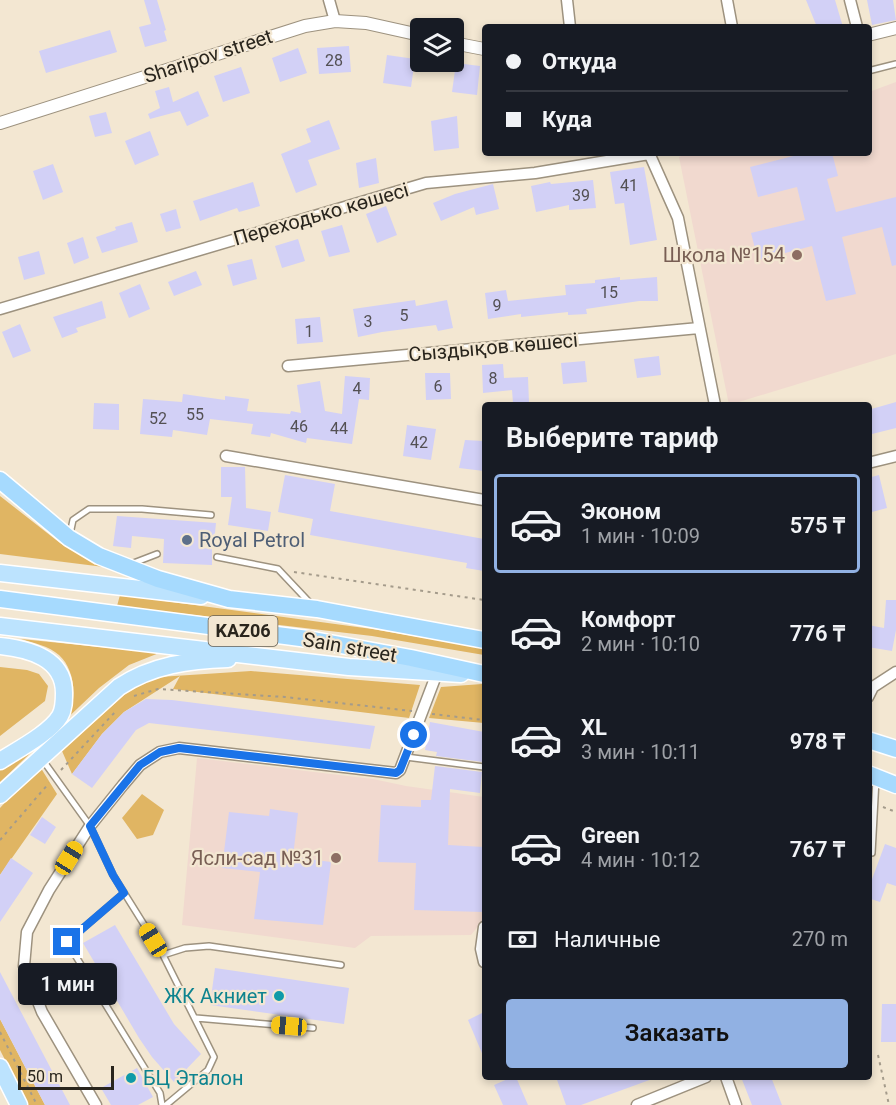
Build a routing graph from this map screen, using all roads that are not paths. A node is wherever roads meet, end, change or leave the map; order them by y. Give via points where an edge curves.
1 (329, 0) edge
2 (567, 0) edge
3 (727, 0) edge
4 (850, 0) edge
5 (335, 21) junction
6 (570, 24) edge
7 (731, 24) edge
8 (856, 24) edge
9 (896, 27) edge
10 (410, 33) edge
11 (872, 34) edge
12 (464, 45) edge
13 (482, 48) edge
14 (896, 64) edge
15 (872, 70) edge
16 (0, 123) edge
17 (632, 156) edge
18 (650, 156) edge
19 (0, 309) edge
20 (699, 328) junction
21 (288, 366) dead end
22 (714, 402) edge
23 (226, 456) dead end
24 (896, 456) edge
25 (872, 462) edge
26 (0, 480) edge
27 (482, 500) edge
28 (211, 515) dead end
29 (69, 538) junction
30 (157, 554) dead end
31 (217, 557) dead end
32 (124, 567) junction
33 (0, 573) edge
34 (0, 599) edge
35 (229, 599) junction
36 (317, 609) junction
37 (0, 626) edge
38 (482, 640) edge
39 (0, 646) edge
40 (277, 658) junction
41 (896, 672) edge
42 (437, 673) junction
43 (482, 674) edge
44 (482, 674) edge
45 (872, 689) edge
46 (872, 741) edge
47 (896, 749) edge
48 (41, 757) junction
49 (406, 757) junction
50 (0, 761) edge
51 (482, 767) edge
52 (872, 776) edge
53 (896, 785) edge
54 (0, 795) edge
55 (90, 826) junction
56 (872, 853) dead end
57 (124, 893) junction
58 (163, 955) junction
59 (341, 966) dead end
60 (196, 1018) junction
61 (313, 1028) dead end
62 (0, 1067) edge
63 (699, 1080) edge
64 (727, 1080) edge
65 (19, 1105) edge
66 (96, 1105) edge
67 (164, 1105) edge
68 (637, 1105) edge
69 (736, 1105) edge

1 - 5 street
2 - 6 street
3 - 7 street
4 - 8 street
5 - 10 street, Sharipov street
5 - 16 street, Sharipov street via 268,37
9 - 11 street
12 - 13 street
14 - 15 lane
17 - 19 street, Переходько көшесі via 535,173 426,183
18 - 20 street via 678,218
20 - 21 street, Сыздықов көшесі
20 - 22 street
23 - 27 street
24 - 25 street
26 - 29 highway, KАZ06
28 - 29 lane via 89,509 73,520
29 - 32 highway, KАZ06
30 - 32 lane
31 - 36 lane via 278,569
32 - 35 highway, KАZ06
33 - 35 main road, Sain street
34 - 43 highway, Sain street / KАZ06 via 308,639
35 - 36 highway, Sain street / KАZ06
36 - 38 highway, Sain street / KАZ06
37 - 40 main road, Sain street
39 - 50 main road via 29,651 51,662 59,669 64,684 60,716
40 - 42 main road, Sain street
40 - 48 main road via 186,663 145,672 119,687
41 - 45 street
42 - 44 main road, Sain street
42 - 49 street
46 - 47 highway
48 - 54 main road
48 - 55 lane
49 - 51 lane
49 - 55 street via 396,773 179,748 160,752 140,765
52 - 53 highway
52 - 56 lane
55 - 57 lane
55 - 66 street via 27,933 24,966 42,1012
57 - 58 lane
57 - 67 lane via 67,942
58 - 59 lane via 209,946
58 - 60 lane
60 - 61 lane
60 - 67 lane via 214,1057 208,1070
62 - 65 main road
63 - 68 street
64 - 69 street

